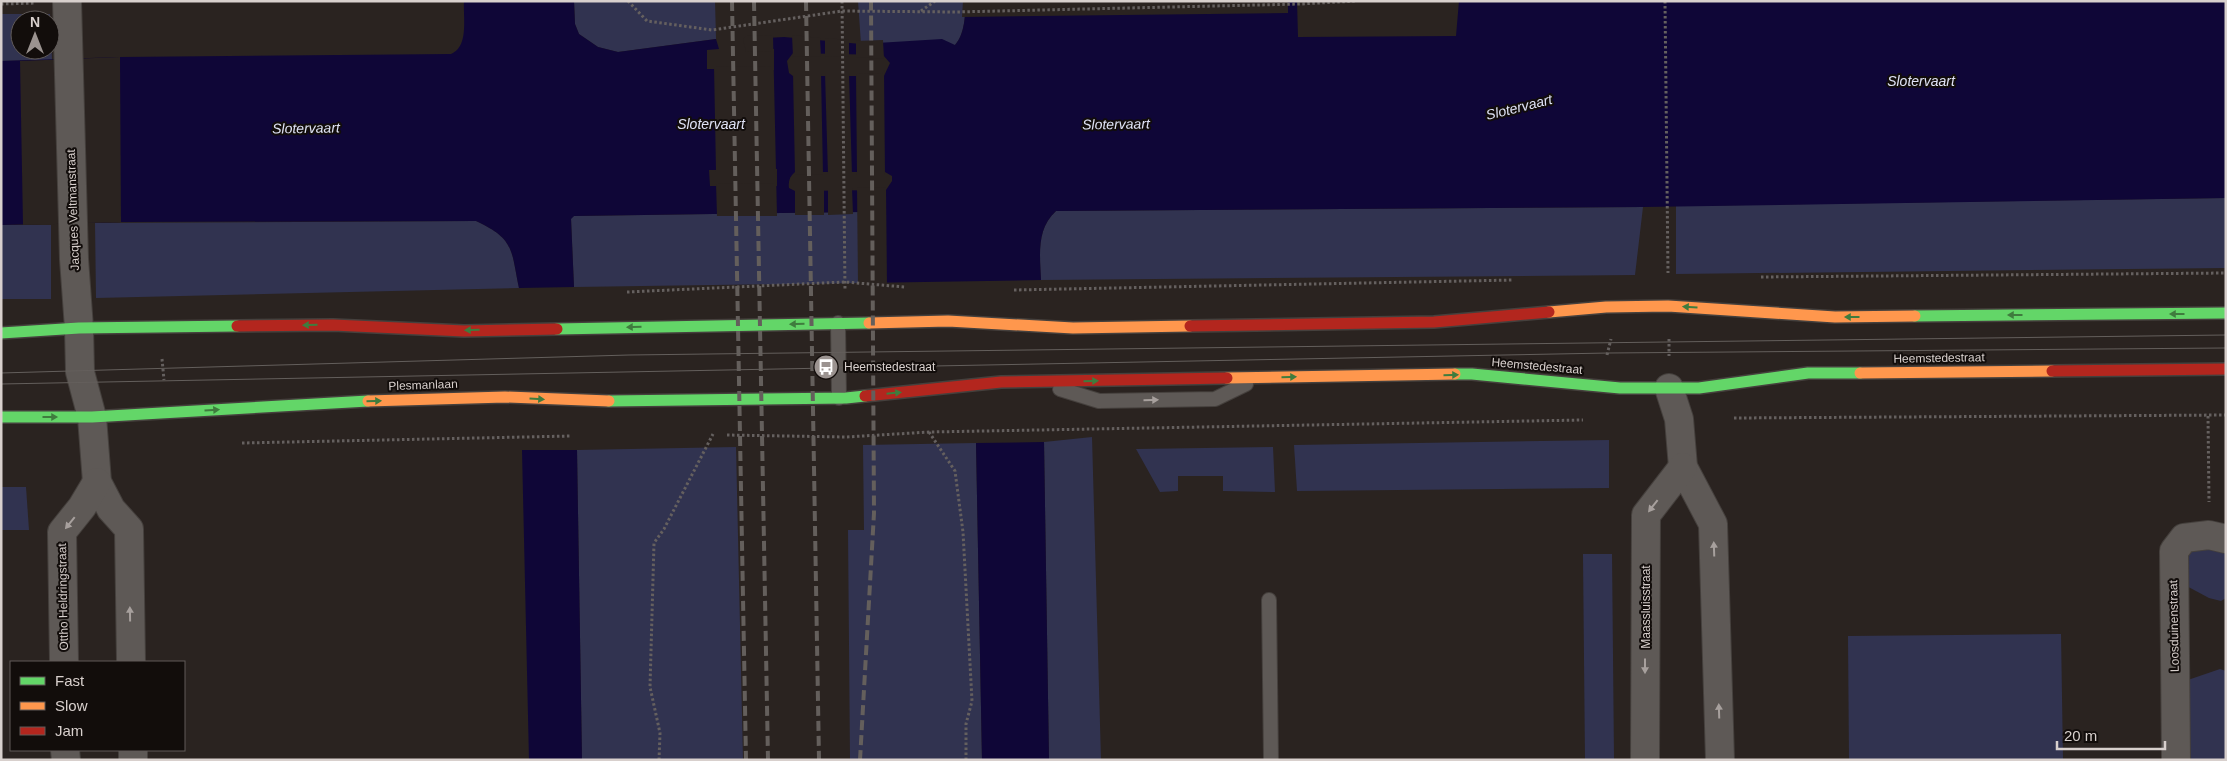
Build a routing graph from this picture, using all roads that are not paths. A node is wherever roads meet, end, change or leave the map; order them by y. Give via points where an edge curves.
1 (67, 1) edge
2 (2226, 313) edge
3 (842, 323) junction
4 (79, 328) junction
5 (1, 333) edge
6 (2226, 369) edge
7 (1259, 378) junction
8 (1035, 382) junction
9 (1669, 388) junction
10 (842, 398) junction
11 (1, 417) edge
12 (92, 417) junction
13 (1683, 467) junction
14 (97, 482) junction
15 (2218, 537) edge
16 (1269, 600) dead end
17 (64, 661) edge
18 (131, 661) edge
19 (1271, 760) edge
20 (1645, 760) edge
21 (1720, 760) edge
22 (2176, 760) edge

1 - 4 street, Jacques Veltmanstraat
2 -> 3 street via 1835,317 1668,306 1606,307 1434,322 1072,328 948,321
3 -> 4 street via 464,331 332,325
3 - 10 lane
4 - 5 street
4 - 12 street, Jacques Veltmanstraat via 80,372
6 - 9 street, Heemstedestraat via 1808,372 1700,388
8 -> 7 street, Heemstedestraat
8 -> 7 lane via 1109,401 1215,399
7 -> 9 street, Heemstedestraat via 1472,374 1620,388
10 -> 8 street, Heemstedestraat via 1001,382
9 - 13 street via 1679,419
12 -> 10 street, Plesmanlaan via 329,402 505,396 578,401
11 -> 12 street, Plesmanlaan
12 - 14 street
13 -> 20 street, Maassluisstraat via 1646,515
21 -> 13 street via 1713,524
14 -> 17 street, Ottho Heldringstraat via 62,532
18 -> 14 street via 129,529 111,509
15 - 22 street, Loosduinenstraat via 2184,538 2174,551
16 - 19 lane

